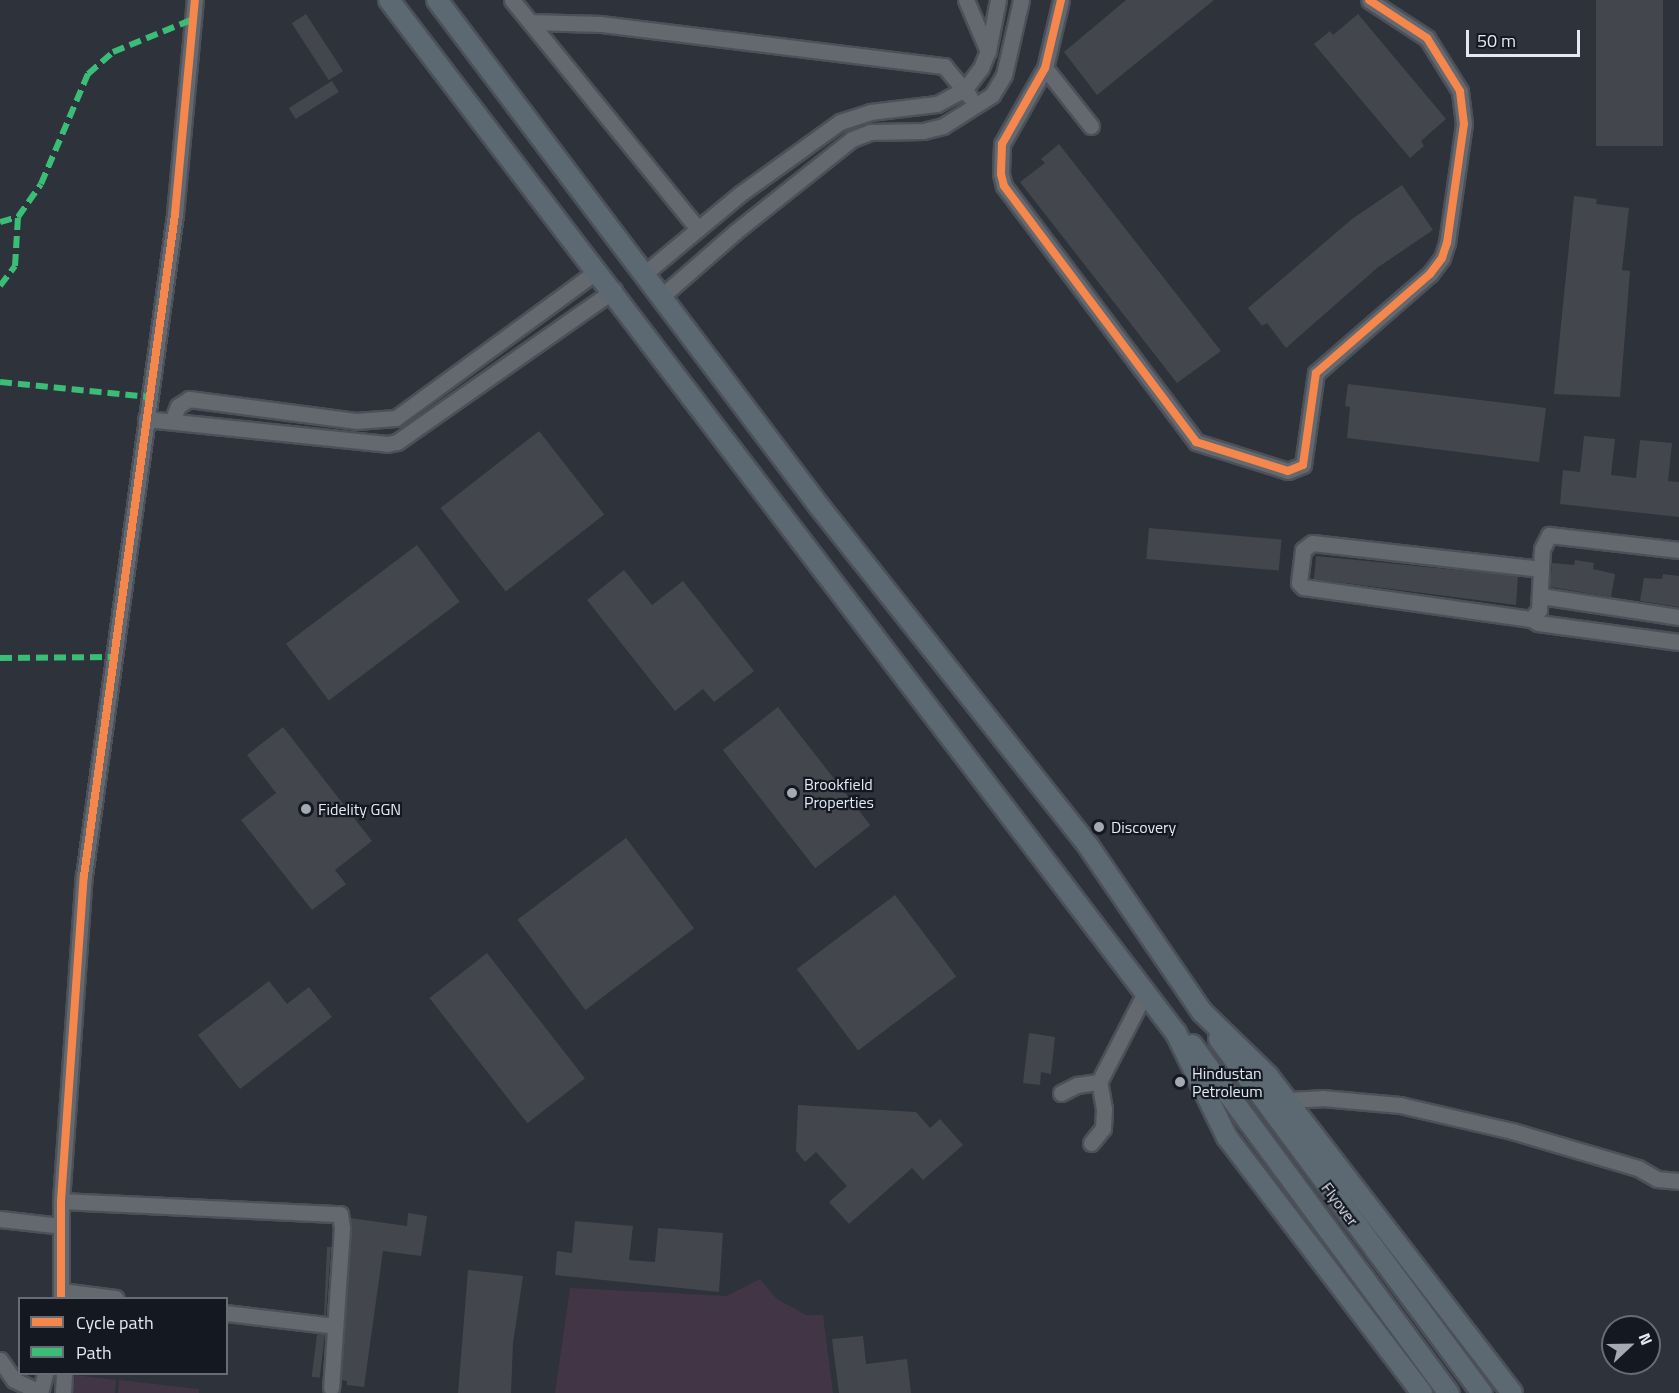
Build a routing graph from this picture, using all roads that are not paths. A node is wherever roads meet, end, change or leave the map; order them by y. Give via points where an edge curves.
1 (195, 0) edge
2 (389, 0) edge
3 (436, 0) edge
4 (512, 0) edge
5 (966, 0) edge
6 (998, 0) edge
7 (1021, 0) edge
8 (1061, 0) edge
9 (1369, 0) edge
10 (531, 22) junction
11 (988, 51) junction
12 (1045, 68) junction
13 (965, 89) junction
14 (976, 106) junction
15 (1091, 126) dead end
16 (719, 212) junction
17 (698, 229) junction
18 (735, 232) junction
19 (598, 270) junction
20 (644, 274) junction
21 (614, 290) junction
22 (662, 296) junction
23 (270, 410) junction
24 (396, 418) junction
25 (146, 419) junction
26 (172, 421) junction
27 (270, 432) junction
28 (410, 437) junction
29 (1679, 550) edge
30 (1541, 569) junction
31 (1541, 596) junction
32 (1679, 617) edge
33 (1531, 618) junction
34 (1679, 642) edge
35 (1145, 993) junction
36 (1202, 1012) junction
37 (1176, 1033) junction
38 (1099, 1082) junction
39 (1061, 1093) dead end
40 (1287, 1100) junction
41 (1091, 1143) dead end
42 (1679, 1181) edge
43 (62, 1201) junction
44 (0, 1219) edge
45 (61, 1226) junction
46 (61, 1295) edge
47 (88, 1297) edge
48 (228, 1312) edge
49 (335, 1326) junction
50 (0, 1360) edge
51 (45, 1375) edge
52 (64, 1375) edge
53 (331, 1388) dead end
54 (40, 1393) edge
55 (63, 1393) edge
56 (1422, 1393) edge
57 (1449, 1393) edge
58 (1482, 1393) edge
59 (1512, 1393) edge

1 - 25 street via 175,214
2 - 19 main road
3 - 20 main road
4 - 10 street
5 - 11 street
6 - 11 street
7 - 14 street via 1004,75 992,95
8 - 12 street
9 - 12 street via 1426,38 1462,97 1464,124 1447,243 1430,274 1316,373 1303,465 1297,470 1288,471 1196,442 1004,186 1002,144
10 - 13 street via 601,24 944,66
10 - 17 street
11 - 13 street
12 - 15 street
13 - 14 street
13 - 16 street via 938,104 870,112 840,122
14 - 18 street via 943,126 923,131 861,134
16 - 17 street
16 - 18 street
17 - 20 street
18 - 22 street
19 - 21 main road
19 - 24 street
20 - 22 main road
21 - 28 street
21 - 35 main road
22 - 36 main road via 819,506 1089,848
23 - 24 street via 365,421
23 - 26 street via 189,399 178,406
23 - 27 street
24 - 28 street
25 - 26 street
25 - 43 street via 84,876
26 - 27 street
27 - 28 street via 387,444
29 - 30 street via 1556,533 1545,540
30 - 31 street
30 - 33 street via 1312,543 1303,550 1299,584 1303,587
31 - 32 street
31 - 33 street via 1539,610
33 - 34 street via 1538,623
35 - 37 main road
35 - 38 street
36 - 40 main road via 1268,1076
36 - 58 main road, Flyover via 1278,1122
37 - 56 main road via 1227,1137
37 - 57 main road, Flyover via 1192,1045
38 - 39 street via 1077,1085
38 - 41 street via 1103,1128
40 - 42 street via 1322,1098 1400,1105 1512,1131 1638,1168 1657,1179
40 - 59 main road
43 - 45 street
43 - 49 street via 340,1214
44 - 45 street
45 - 46 street
46 - 47 street
48 - 49 street
49 - 53 street
50 - 54 street via 14,1380
51 - 54 street
52 - 55 street

